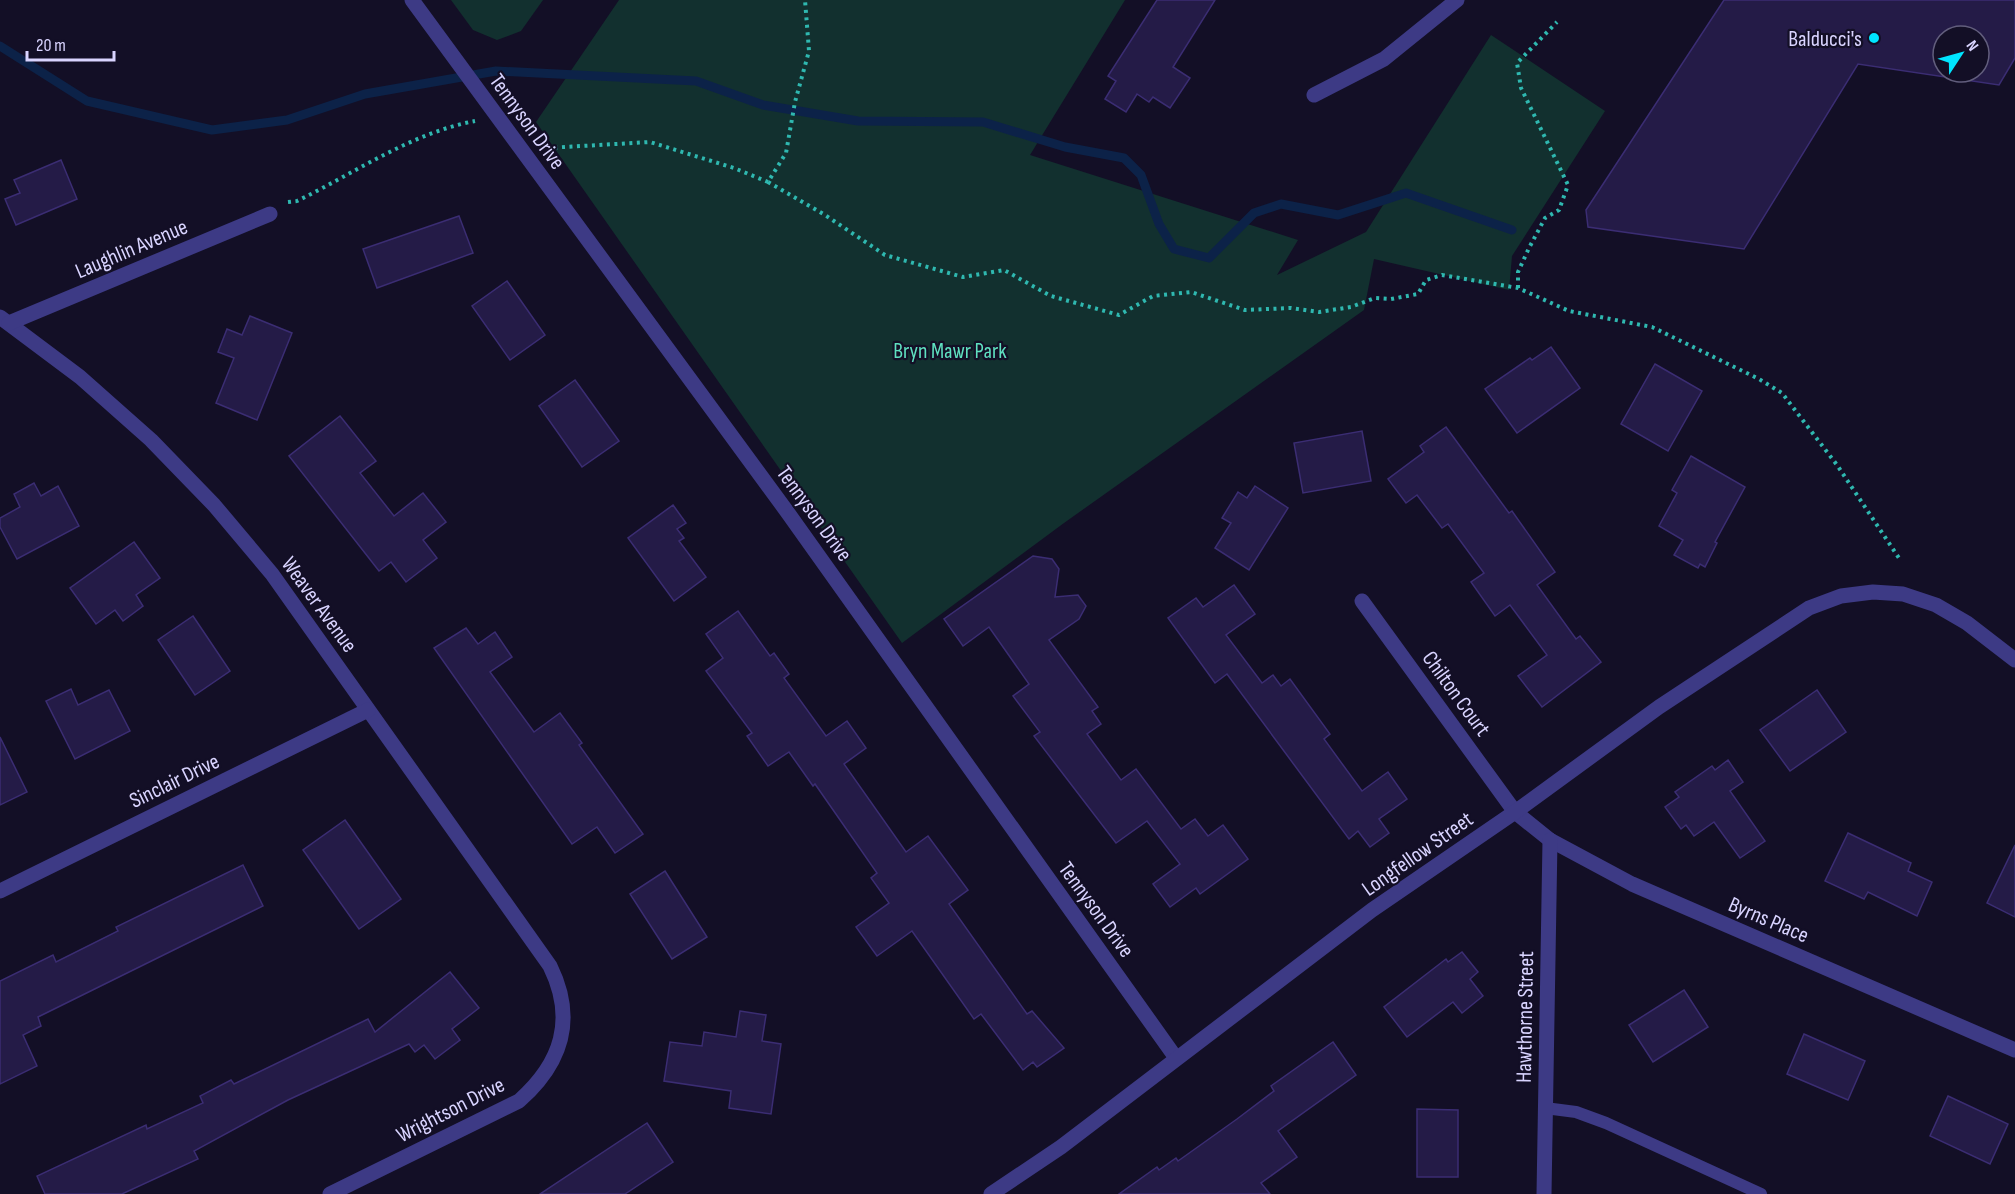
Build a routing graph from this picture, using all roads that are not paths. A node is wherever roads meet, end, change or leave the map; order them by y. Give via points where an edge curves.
1 (412, 0) edge
2 (1457, 0) edge
3 (1314, 95) dead end
4 (270, 214) road end
5 (4, 320) edge
6 (1362, 601) dead end
7 (2015, 660) edge
8 (368, 710) junction
9 (1515, 812) junction
10 (1550, 840) junction
11 (0, 891) edge
12 (550, 966) joint
13 (2015, 1050) edge
14 (1176, 1058) junction
15 (1545, 1108) junction
16 (330, 1194) edge
17 (991, 1194) edge
18 (1544, 1194) edge
19 (1761, 1194) edge

1 - 14 street, Tennyson Drive via 794,522
2 - 3 street via 1384,59
4 - 5 street, Laughlin Avenue
5 - 8 street, Weaver Avenue via 107,400 214,505 272,574
6 - 9 street, Chilton Court
7 - 9 street, Longfellow Street via 1936,605 1903,594 1841,596 1809,608 1659,707
8 - 11 street, Sinclair Drive
8 - 12 street, Weaver Avenue
9 - 10 street, Byrns Place
9 - 14 street, Longfellow Street via 1372,910
10 - 13 street, Byrns Place via 1632,884
10 - 15 street, Hawthorne Street
12 - 16 street, Wrightson Drive via 563,1006 562,1034 555,1059 540,1082 519,1101
14 - 17 street, Longfellow Street
15 - 18 street, Hawthorne Street
15 - 19 lane via 1576,1112 1606,1123

